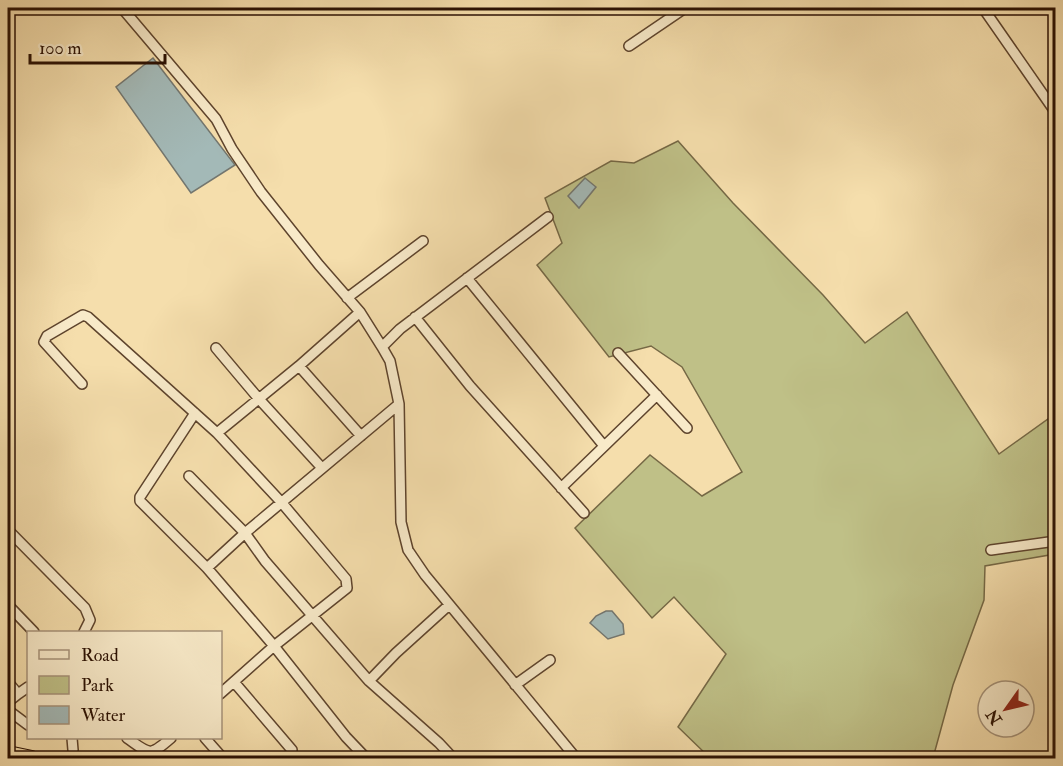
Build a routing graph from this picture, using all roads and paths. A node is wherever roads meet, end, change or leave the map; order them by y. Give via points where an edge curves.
1 (122, 8) edge
2 (685, 8) edge
3 (983, 8) edge
4 (629, 46) dead end
5 (1056, 113) edge
6 (548, 217) dead end
7 (423, 241) dead end
8 (467, 278) junction
9 (347, 298) junction
10 (360, 312) junction
11 (416, 317) junction
12 (382, 347) junction
13 (216, 348) dead end
14 (618, 353) dead end
15 (299, 366) junction
16 (82, 384) dead end
17 (657, 395) junction
18 (259, 399) junction
19 (399, 404) junction
20 (195, 414) junction
21 (687, 428) dead end
22 (217, 433) junction
23 (361, 436) junction
24 (604, 446) junction
25 (322, 468) junction
26 (189, 476) dead end
27 (561, 488) junction
28 (282, 504) junction
29 (584, 513) dead end
30 (8, 530) edge
31 (245, 533) junction
32 (1056, 541) edge
33 (991, 550) dead end
34 (207, 568) junction
35 (8, 605) edge
36 (449, 605) junction
37 (312, 615) junction
38 (32, 631) edge
39 (85, 631) edge
40 (274, 646) junction
41 (550, 660) dead end
42 (369, 681) junction
43 (8, 682) edge
44 (234, 682) junction
45 (516, 685) junction
46 (27, 688) edge
47 (222, 692) edge
48 (18, 693) junction
49 (8, 702) edge
50 (8, 710) edge
51 (27, 724) edge
52 (72, 739) edge
53 (128, 739) edge
54 (170, 739) edge
55 (206, 739) edge
56 (73, 750) tunnel mouth
57 (292, 750) dead end
58 (8, 753) edge
59 (220, 755) dead end
60 (32, 759) edge
61 (366, 759) edge
62 (453, 759) edge
63 (576, 759) edge

1 - 9 street via 216,119 261,192
2 - 4 street
3 - 5 street
6 - 8 street
7 - 9 street
8 - 11 street
8 - 24 street
9 - 10 street
10 - 12 street
10 - 15 street
11 - 12 street
11 - 27 street via 470,386
12 - 19 street via 390,361
13 - 18 street
14 - 17 street
15 - 18 street
15 - 23 street
16 - 20 street via 44,342 47,336 83,315
17 - 21 street
17 - 24 street
18 - 22 street
18 - 25 street
19 - 23 street
19 - 36 street via 401,522 408,550
20 - 22 street
20 - 34 street via 140,501
22 - 28 street
23 - 25 street
24 - 27 street
25 - 28 street
26 - 31 street
27 - 29 street
28 - 31 street
28 - 37 street via 346,579 347,588
30 - 39 street via 85,608 90,620
31 - 34 street
31 - 37 street
32 - 33 street
34 - 40 street
35 - 38 street
36 - 42 street
36 - 45 street
37 - 40 street
37 - 42 street
40 - 44 street
40 - 61 street
41 - 45 street
42 - 62 street
43 - 48 street
44 - 47 street
44 - 57 street
45 - 63 street
46 - 48 street
48 - 49 street
50 - 51 street
52 - 56 street
53 - 54 street via 151,752
55 - 59 street
58 - 60 highway

